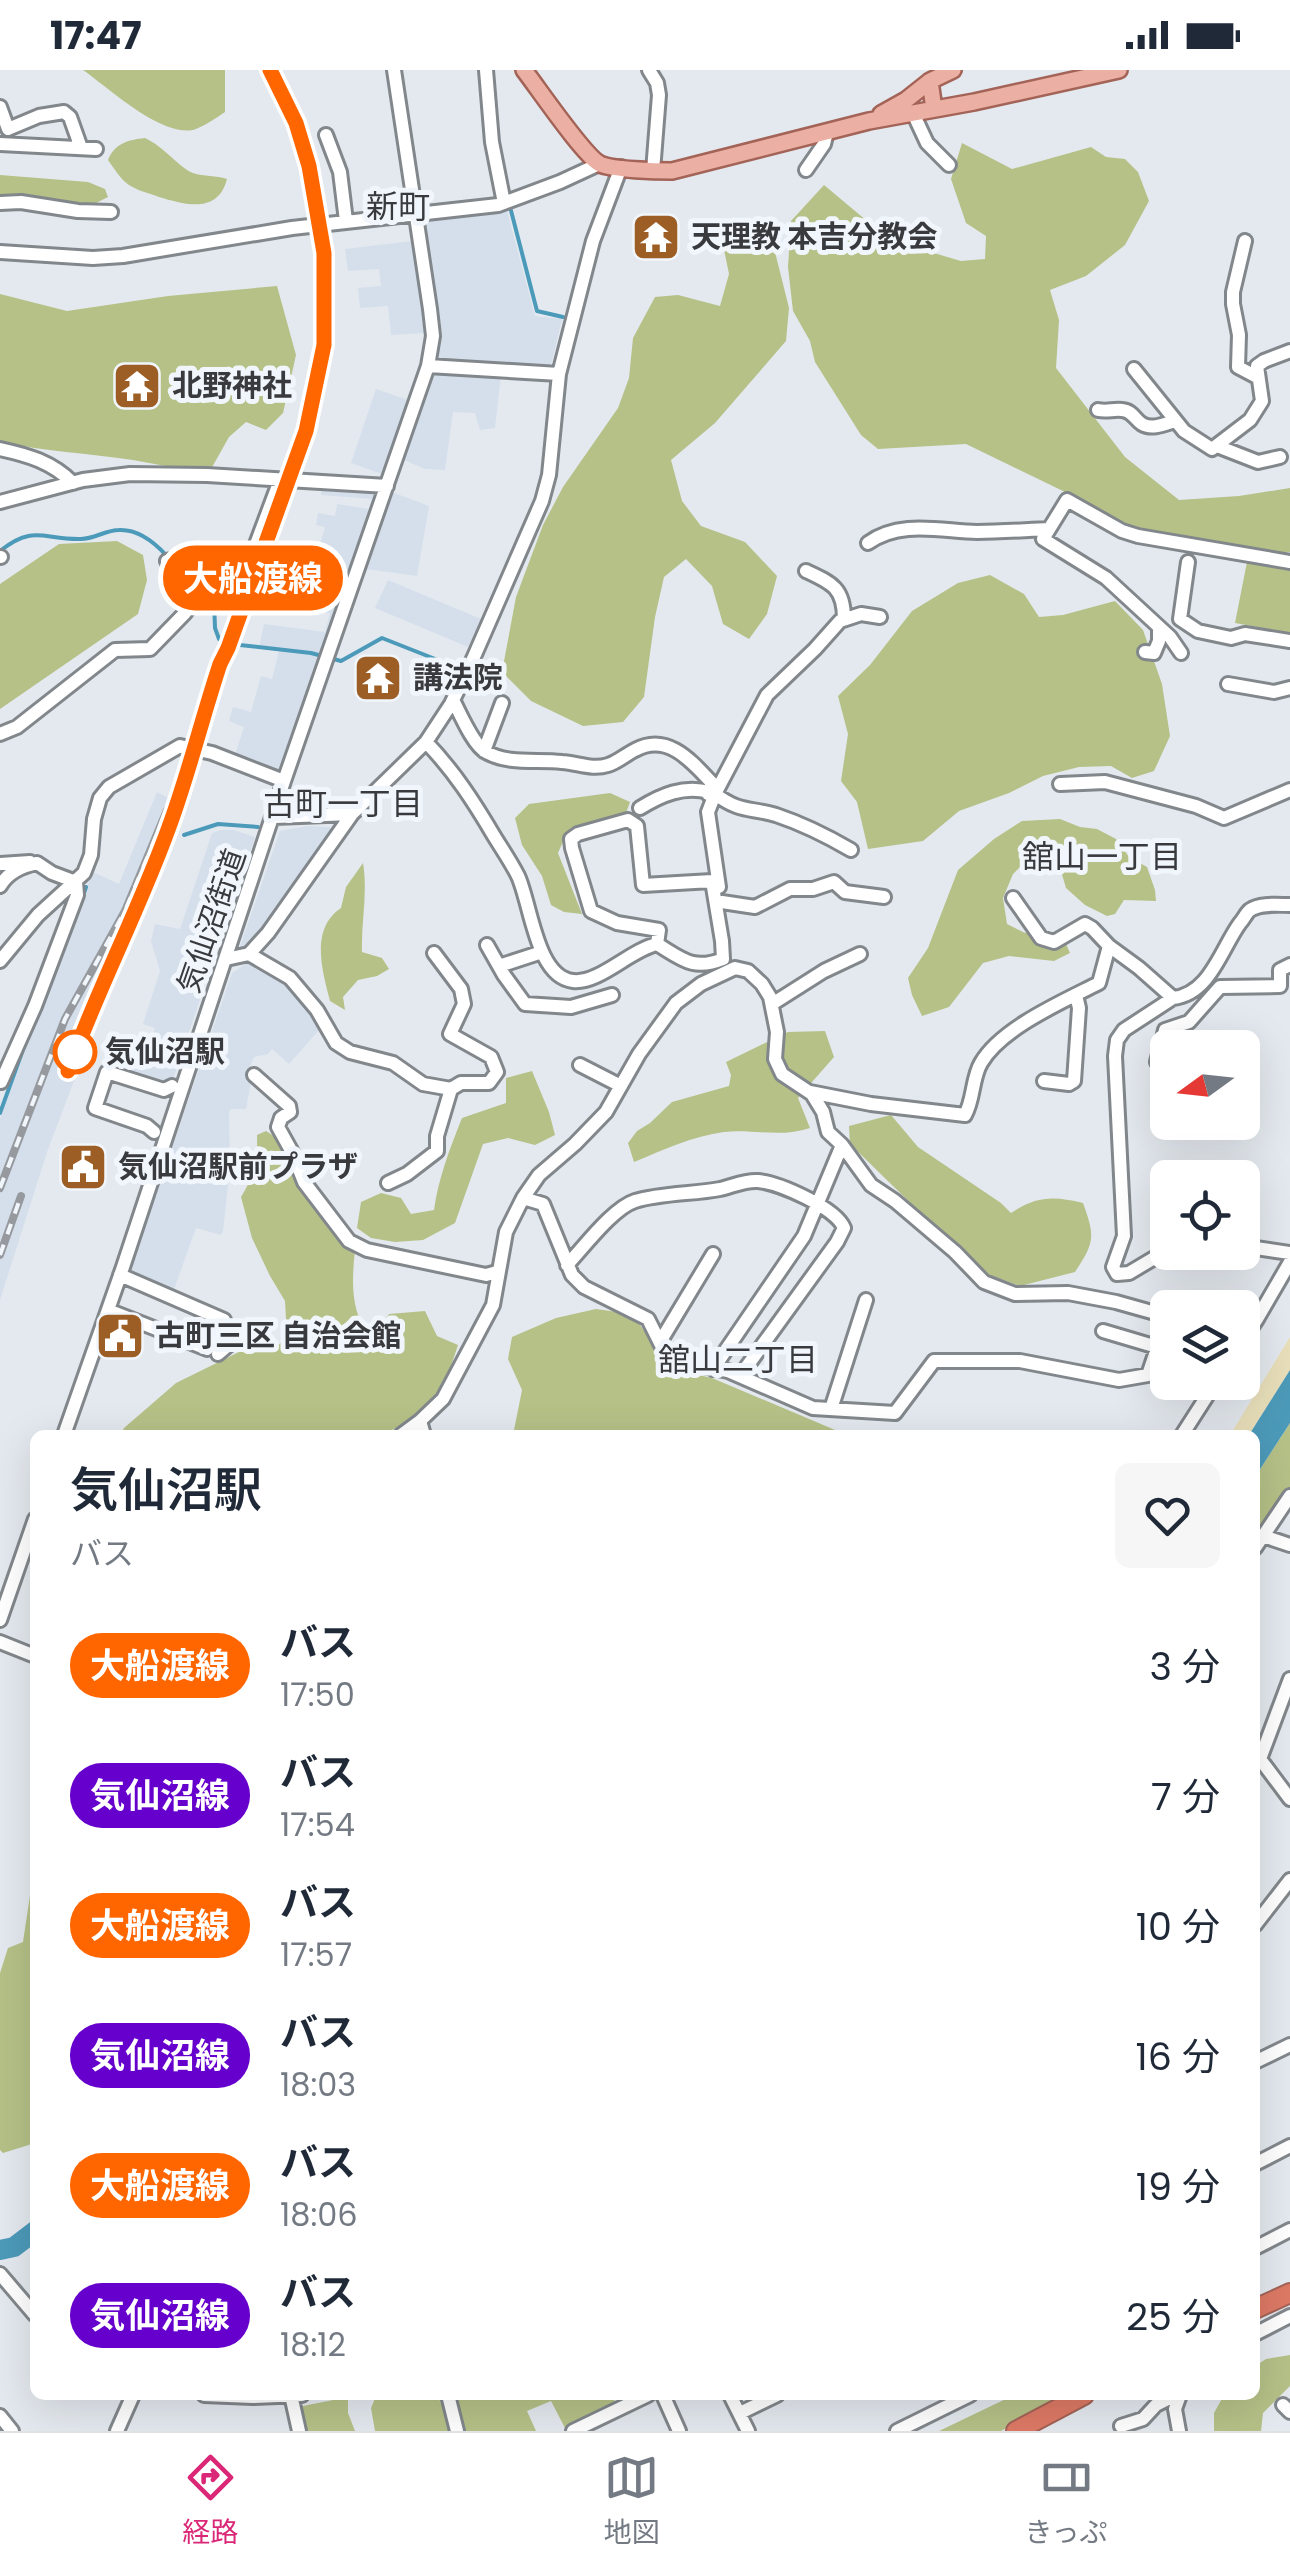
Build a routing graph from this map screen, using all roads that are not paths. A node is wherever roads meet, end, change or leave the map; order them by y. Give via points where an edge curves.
1 (394, 70) edge
2 (486, 70) edge
3 (524, 70) edge
4 (649, 70) edge
5 (953, 70) edge
6 (1119, 70) edge
7 (930, 81) junction
8 (0, 107) edge
9 (934, 109) junction
10 (913, 113) junction
11 (869, 120) junction
12 (8, 129) junction
13 (827, 132) junction
14 (326, 136) dead end
15 (7, 144) edge
16 (81, 148) junction
17 (96, 149) dead end
18 (599, 164) junction
19 (948, 166) dead end
20 (620, 167) junction
21 (806, 170) dead end
22 (653, 171) junction
23 (509, 201) junction
24 (0, 203) edge
25 (110, 212) dead end
26 (415, 213) junction
27 (346, 221) junction
28 (1245, 242) dead end
29 (0, 252) edge
30 (1290, 351) edge
31 (428, 366) junction
32 (1134, 369) dead end
33 (558, 374) junction
34 (1257, 377) junction
35 (1098, 410) dead end
36 (1175, 421) junction
37 (1217, 446) junction
38 (0, 449) edge
39 (1280, 457) dead end
40 (280, 480) junction
41 (73, 483) junction
42 (387, 486) junction
43 (0, 502) edge
44 (1049, 529) junction
45 (868, 542) dead end
46 (242, 560) junction
47 (168, 561) dead end
48 (1188, 562) dead end
49 (1290, 562) edge
50 (806, 571) dead end
51 (880, 616) dead end
52 (844, 620) junction
53 (1158, 626) junction
54 (1290, 640) edge
55 (1145, 652) dead end
56 (1181, 652) dead end
57 (1228, 684) dead end
58 (1290, 688) edge
59 (453, 700) junction
60 (502, 703) dead end
61 (0, 734) edge
62 (426, 742) junction
63 (484, 751) junction
64 (284, 782) junction
65 (1060, 784) dead end
66 (1290, 790) edge
67 (712, 793) junction
68 (640, 808) dead end
69 (352, 814) junction
70 (274, 817) junction
71 (851, 850) dead end
72 (37, 863) junction
73 (0, 864) edge
74 (76, 882) junction
75 (0, 886) edge
76 (884, 897) dead end
77 (1013, 898) dead end
78 (722, 902) junction
79 (1290, 905) edge
80 (720, 925) junction
81 (487, 944) dead end
82 (657, 944) junction
83 (1109, 946) junction
84 (434, 952) dead end
85 (542, 952) junction
86 (249, 954) junction
87 (860, 954) dead end
88 (0, 960) edge
89 (226, 960) junction
90 (725, 965) junction
91 (1290, 965) edge
92 (499, 966) junction
93 (612, 995) dead end
94 (1076, 995) junction
95 (1173, 998) junction
96 (772, 1004) junction
97 (1165, 1030) edge
98 (5, 1061) edge
99 (580, 1065) dead end
100 (254, 1075) dead end
101 (1044, 1081) dead end
102 (0, 1082) edge
103 (172, 1086) dead end
104 (621, 1086) junction
105 (451, 1089) junction
106 (808, 1091) junction
107 (154, 1132) dead end
108 (842, 1145) junction
109 (388, 1183) dead end
110 (523, 1198) junction
111 (819, 1205) junction
112 (1260, 1249) edge
113 (1290, 1253) edge
114 (713, 1254) dead end
115 (1150, 1260) edge
116 (1290, 1262) edge
117 (567, 1264) junction
118 (497, 1272) junction
119 (120, 1274) junction
120 (866, 1300) dead end
121 (108, 1310) junction
122 (1150, 1311) edge
123 (1260, 1315) edge
124 (224, 1320) dead end
125 (1103, 1330) dead end
126 (240, 1336) dead end
127 (660, 1342) junction
128 (1150, 1345) edge
129 (1150, 1368) edge
130 (713, 1369) junction
131 (740, 1376) junction
132 (1204, 1400) edge
133 (831, 1409) junction
134 (422, 1428) edge
135 (66, 1430) edge
136 (1185, 1430) edge
137 (1290, 1496) edge
138 (30, 1533) edge
139 (1260, 1541) edge
140 (1260, 1542) edge
141 (1290, 1545) edge
142 (0, 1620) edge
143 (0, 1642) edge
144 (30, 1654) edge
145 (1290, 1680) edge
146 (1260, 1758) edge
147 (1260, 1762) edge
148 (1290, 1799) edge
149 (1290, 1880) edge
150 (1260, 1918) edge
151 (1290, 2044) edge
152 (1260, 2059) edge
153 (1290, 2146) edge
154 (1260, 2161) edge
155 (1290, 2230) edge
156 (1260, 2245) edge
157 (2, 2280) edge
158 (1290, 2293) edge
159 (1260, 2307) edge
160 (30, 2309) edge
161 (1290, 2316) edge
162 (1260, 2331) edge
163 (131, 2400) edge
164 (295, 2400) edge
165 (449, 2400) edge
166 (638, 2400) edge
167 (665, 2400) edge
168 (733, 2400) edge
169 (767, 2400) edge
170 (960, 2400) edge
171 (1075, 2400) edge
172 (1167, 2400) edge
173 (1177, 2400) edge
174 (740, 2413) junction
175 (0, 2416) edge
176 (1121, 2426) dead end
177 (12, 2431) edge
178 (117, 2431) edge
179 (299, 2431) edge
180 (457, 2431) edge
181 (573, 2431) edge
182 (679, 2431) edge
183 (748, 2431) edge
184 (898, 2431) edge
185 (1016, 2431) edge
186 (1178, 2431) edge

1 - 26 street, 気仙沼街道
2 - 23 street via 492,142
3 - 18 main road
4 - 22 street via 659,95
5 - 7 main road
6 - 9 main road
7 - 9 main road
7 - 11 main road
8 - 12 street
9 - 10 main road
10 - 11 main road
10 - 19 street
11 - 13 main road
12 - 15 street
12 - 16 street via 64,112
13 - 21 street
13 - 22 main road
14 - 27 street via 340,172
15 - 16 street
16 - 17 street
18 - 20 main road
18 - 23 street
20 - 22 main road
20 - 33 street
23 - 26 street
24 - 25 street
26 - 27 street
26 - 31 street, 気仙沼街道 via 433,336
27 - 29 street via 123,256
28 - 34 street via 1232,304 1236,358 1238,367
30 - 34 street via 1264,360
31 - 33 street
31 - 42 street, 気仙沼街道
32 - 36 street
33 - 59 street via 542,501
34 - 37 street via 1257,411
35 - 36 street via 1129,411 1150,426
36 - 37 street via 1212,449
37 - 39 street via 1258,462
38 - 41 street via 30,455
40 - 41 street via 130,474
40 - 42 street
40 - 46 street via 252,555
41 - 43 street
42 - 64 street, 気仙沼街道
44 - 45 street via 900,529
44 - 49 street via 1067,500 1138,536
44 - 53 street via 1043,538 1106,578
46 - 47 street
46 - 61 street via 206,587 150,649 115,650
48 - 54 street via 1180,619 1231,638
50 - 52 street via 837,589
51 - 52 street
52 - 67 street via 768,695
53 - 55 street via 1158,647
53 - 56 street
57 - 58 street via 1274,692
59 - 62 street
59 - 63 street
60 - 63 street
62 - 69 street
62 - 85 street via 450,768 518,877
63 - 67 street via 595,768 657,745 683,752 712,784
64 - 70 street, 気仙沼街道
64 - 74 street via 180,746 100,798 91,855
65 - 66 street via 1105,782 1224,818
67 - 68 street via 696,788 661,794
67 - 71 street via 744,810 796,822
67 - 78 street via 704,806
69 - 70 street
69 - 86 street
70 - 89 street, 気仙沼街道
72 - 73 street
72 - 74 street
72 - 75 street via 22,866
74 - 88 street
74 - 98 street via 35,1006
76 - 78 street via 845,892 834,882 790,890 755,907
77 - 83 street via 1041,938 1054,942 1086,924
78 - 80 street
79 - 95 street via 1250,910 1214,970 1186,997
80 - 82 street via 712,880 643,885 634,822 571,839 590,910 659,930
80 - 90 street
81 - 92 street
82 - 85 street via 576,982 553,969
82 - 90 street via 687,962
83 - 94 street via 1099,983
83 - 95 street
84 - 105 street via 464,1004 450,1034 490,1057 497,1072 488,1083
85 - 92 street
86 - 89 street
86 - 105 street via 290,978 336,1043 393,1063 423,1084
87 - 96 street
89 - 119 street, 気仙沼街道
90 - 96 street via 748,970
90 - 104 street via 676,1003
91 - 97 street via 1280,970 1280,986 1220,987 1188,1022
92 - 93 street via 525,1004 571,1007
94 - 101 street via 1074,1081
94 - 106 street via 1003,1038 980,1064 965,1116
95 - 115 street via 1124,1030 1115,1056 1124,1236 1113,1267 1129,1273
96 - 106 street via 775,1060 782,1074
98 - 102 street
99 - 104 street
100 - 118 street via 289,1106 278,1127 304,1182 349,1241 486,1275
103 - 107 street via 164,1090 107,1072 95,1108
104 - 110 street via 606,1112 539,1174
105 - 109 street via 437,1150
106 - 108 street
108 - 111 street
108 - 122 street via 871,1186 984,1282 1014,1294 1068,1293
110 - 117 street via 543,1204
110 - 118 street
111 - 117 street via 752,1180 633,1202
111 - 130 street
111 - 131 street via 844,1228
112 - 113 street
114 - 127 street
116 - 123 street
117 - 127 street via 584,1287 648,1319
118 - 134 street via 492,1305
119 - 121 street, 気仙沼街道
119 - 124 street
120 - 133 street
121 - 126 street via 212,1352
121 - 135 street, 気仙沼街道
125 - 128 street
127 - 130 street via 682,1362
129 - 133 street via 1119,1380 1020,1361 934,1361 895,1413
130 - 131 street
131 - 133 street via 813,1408
132 - 136 street
137 - 139 street
138 - 142 street
140 - 141 street
143 - 144 street
145 - 146 street
147 - 148 street
149 - 150 street
151 - 152 street
153 - 154 street
155 - 156 street
157 - 160 street
158 - 159 highway
161 - 162 street
163 - 178 street
164 - 179 street
165 - 180 street
166 - 181 street
167 - 182 street
168 - 174 street
169 - 174 street
170 - 184 street
171 - 185 highway
172 - 176 street
173 - 186 street
174 - 183 street
175 - 177 street

